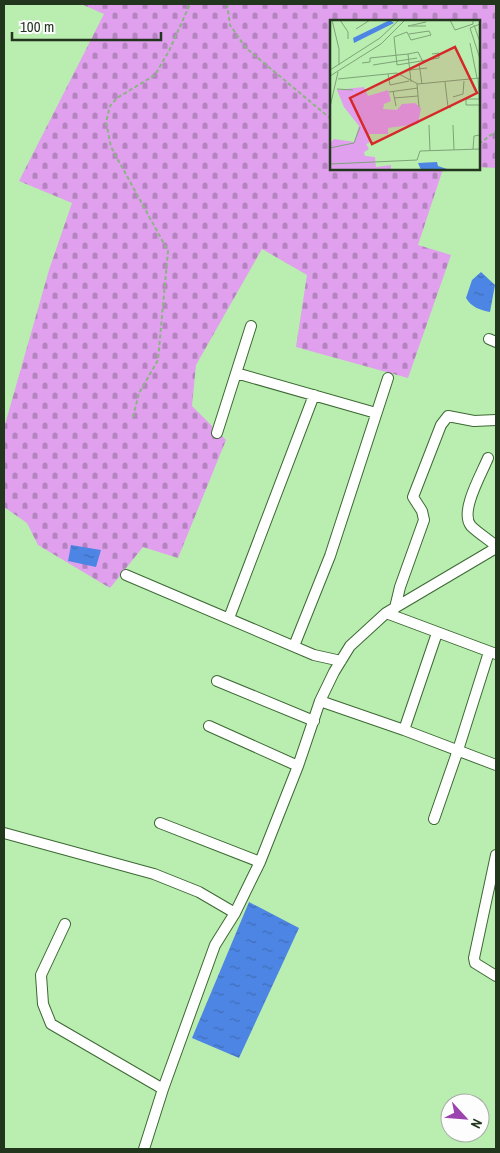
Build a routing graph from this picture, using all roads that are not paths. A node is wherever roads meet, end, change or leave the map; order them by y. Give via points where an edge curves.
1 (251, 326) dead end
2 (236, 373) junction
3 (388, 378) dead end
4 (314, 395) junction
5 (376, 413) junction
6 (496, 420) edge
7 (217, 433) dead end
8 (488, 458) dead end
9 (496, 547) edge
10 (126, 575) dead end
11 (391, 611) junction
12 (229, 618) junction
13 (437, 633) junction
14 (294, 646) junction
15 (493, 653) edge
16 (341, 661) junction
17 (217, 681) dead end
18 (320, 701) junction
19 (314, 721) junction
20 (209, 726) dead end
21 (404, 730) junction
22 (458, 750) junction
23 (496, 764) edge
24 (298, 766) junction
25 (434, 819) dead end
26 (160, 823) dead end
27 (4, 833) edge
28 (496, 855) edge
29 (260, 862) junction
30 (236, 913) junction
31 (65, 924) dead end
32 (496, 976) edge
33 (163, 1089) junction
34 (144, 1149) edge

1 - 2 street
2 - 4 street
2 - 7 street
3 - 5 street
4 - 5 street
4 - 12 street
5 - 14 street via 330,556
6 - 11 street via 474,421 448,416 441,425 413,497 424,520
8 - 9 street via 467,515 470,524
9 - 11 street
10 - 12 street
11 - 13 street
11 - 16 street via 350,646
12 - 14 street
13 - 15 street
13 - 21 street
14 - 16 street
15 - 22 street
16 - 18 street
17 - 19 street
18 - 19 street
18 - 21 street
19 - 24 street
20 - 24 street
21 - 22 street
22 - 23 street
22 - 25 street
24 - 29 street
26 - 29 street
27 - 30 street via 154,874 199,892
28 - 32 street via 474,958 476,963
29 - 30 street
30 - 33 street via 215,945
31 - 33 street via 41,975 43,1004 51,1024
33 - 34 street

